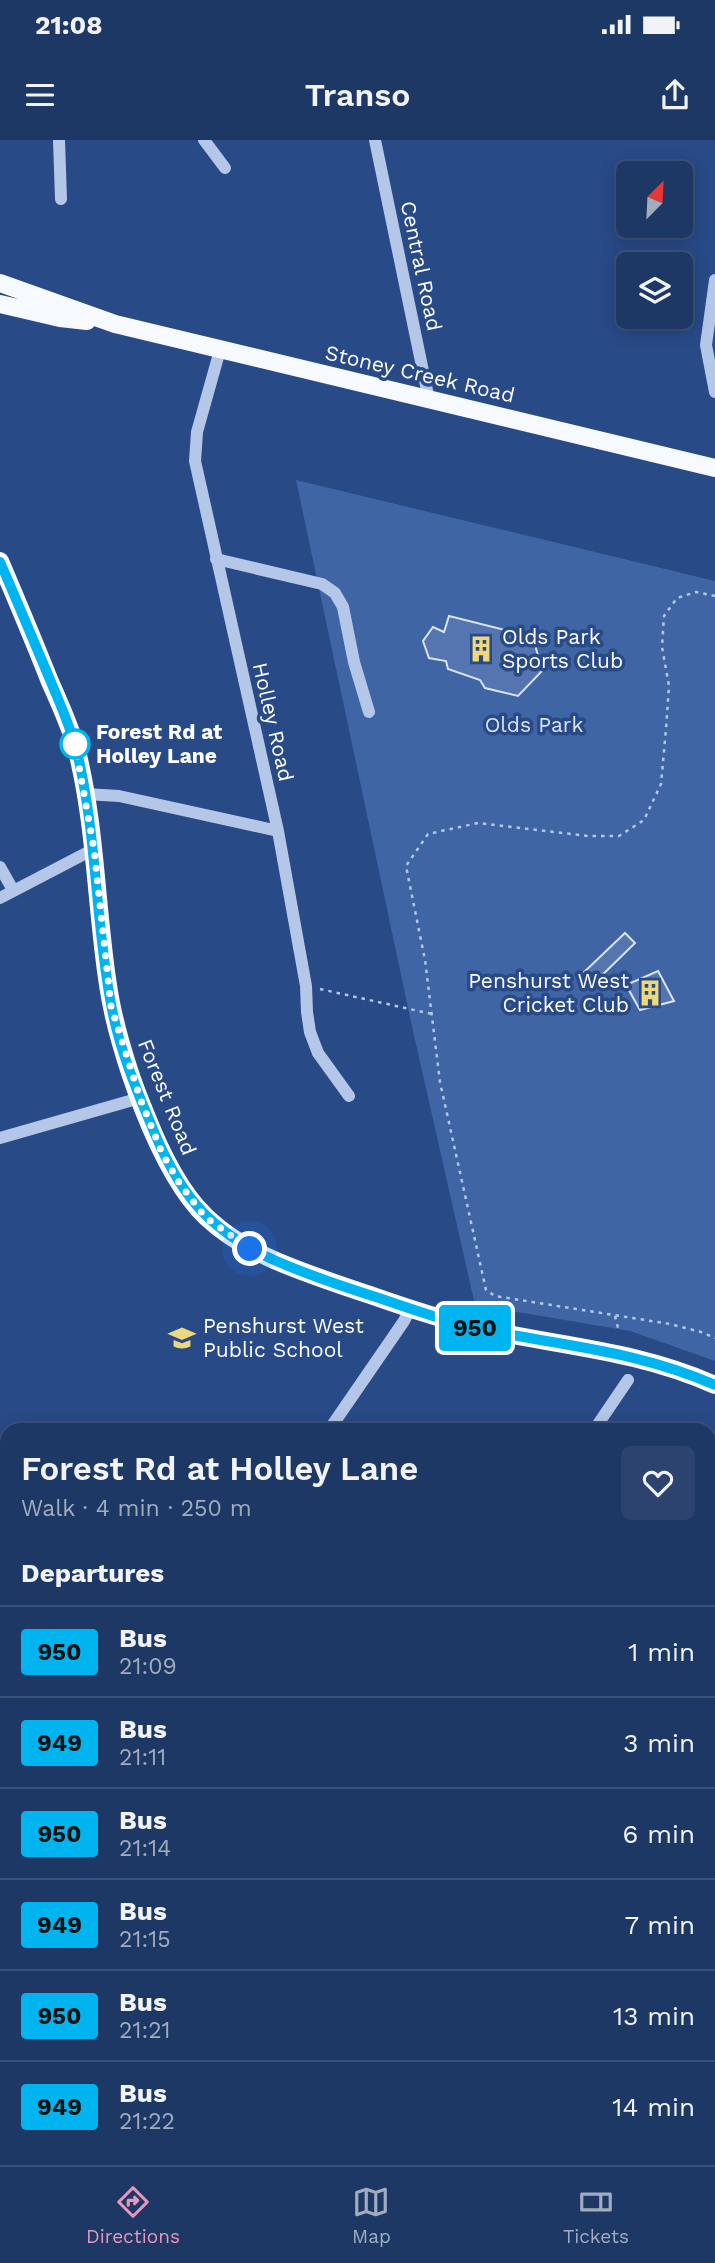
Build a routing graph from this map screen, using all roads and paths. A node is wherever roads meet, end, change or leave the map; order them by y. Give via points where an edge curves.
1 (58, 140) edge
2 (204, 140) edge
3 (375, 140) edge
4 (225, 168) dead end
5 (61, 199) dead end
6 (715, 280) edge
7 (0, 284) edge
8 (0, 304) edge
9 (115, 324) junction
10 (219, 349) junction
11 (715, 392) edge
12 (429, 400) junction
13 (715, 468) edge
14 (216, 559) junction
15 (0, 561) edge
16 (0, 579) edge
17 (715, 596) edge
18 (26, 622) junction
19 (369, 712) dead end
20 (85, 794) junction
21 (278, 831) junction
22 (94, 849) junction
23 (0, 867) edge
24 (13, 890) junction
25 (0, 898) edge
26 (306, 986) junction
27 (432, 1014) junction
28 (349, 1096) dead end
29 (140, 1098) junction
30 (0, 1138) edge
31 (410, 1309) junction
32 (615, 1315) junction
33 (619, 1332) dead end
34 (715, 1338) edge
35 (628, 1380) dead end
36 (715, 1385) edge
37 (334, 1423) edge
38 (599, 1423) edge

1 - 5 street
2 - 4 street
3 - 12 street, Central Road
6 - 11 street via 706,345
7 - 9 main road, Stoney Creek Road
8 - 9 main road, Stoney Creek Road via 60,318
9 - 10 main road, Stoney Creek Road
10 - 12 main road, Stoney Creek Road
10 - 14 street, Holley Road via 197,432 195,461
12 - 13 main road, Stoney Creek Road
14 - 19 street via 322,584 335,593 344,607
14 - 21 street, Holley Road
15 - 18 main road, Forest Road
16 - 18 main road, Forest Road
17 - 27 path via 696,592 677,598 664,616 662,647 669,686 666,729 660,784 644,820 619,836 478,823 428,834 405,866
18 - 20 main road, Forest Road via 76,749
20 - 21 street via 119,796
20 - 22 main road, Forest Road
21 - 26 street, Holley Road
22 - 24 street
22 - 29 main road, Forest Road via 111,1006
23 - 24 street
24 - 25 street
26 - 27 path
26 - 28 street, Holley Road via 310,1032 318,1053
27 - 32 path via 440,1082 486,1290 495,1296
29 - 30 street
29 - 31 main road, Forest Road via 180,1184 205,1217 228,1235 276,1261
31 - 36 main road, Forest Road via 457,1324 599,1349
31 - 37 street
32 - 33 path
32 - 34 path via 670,1324
35 - 38 street

